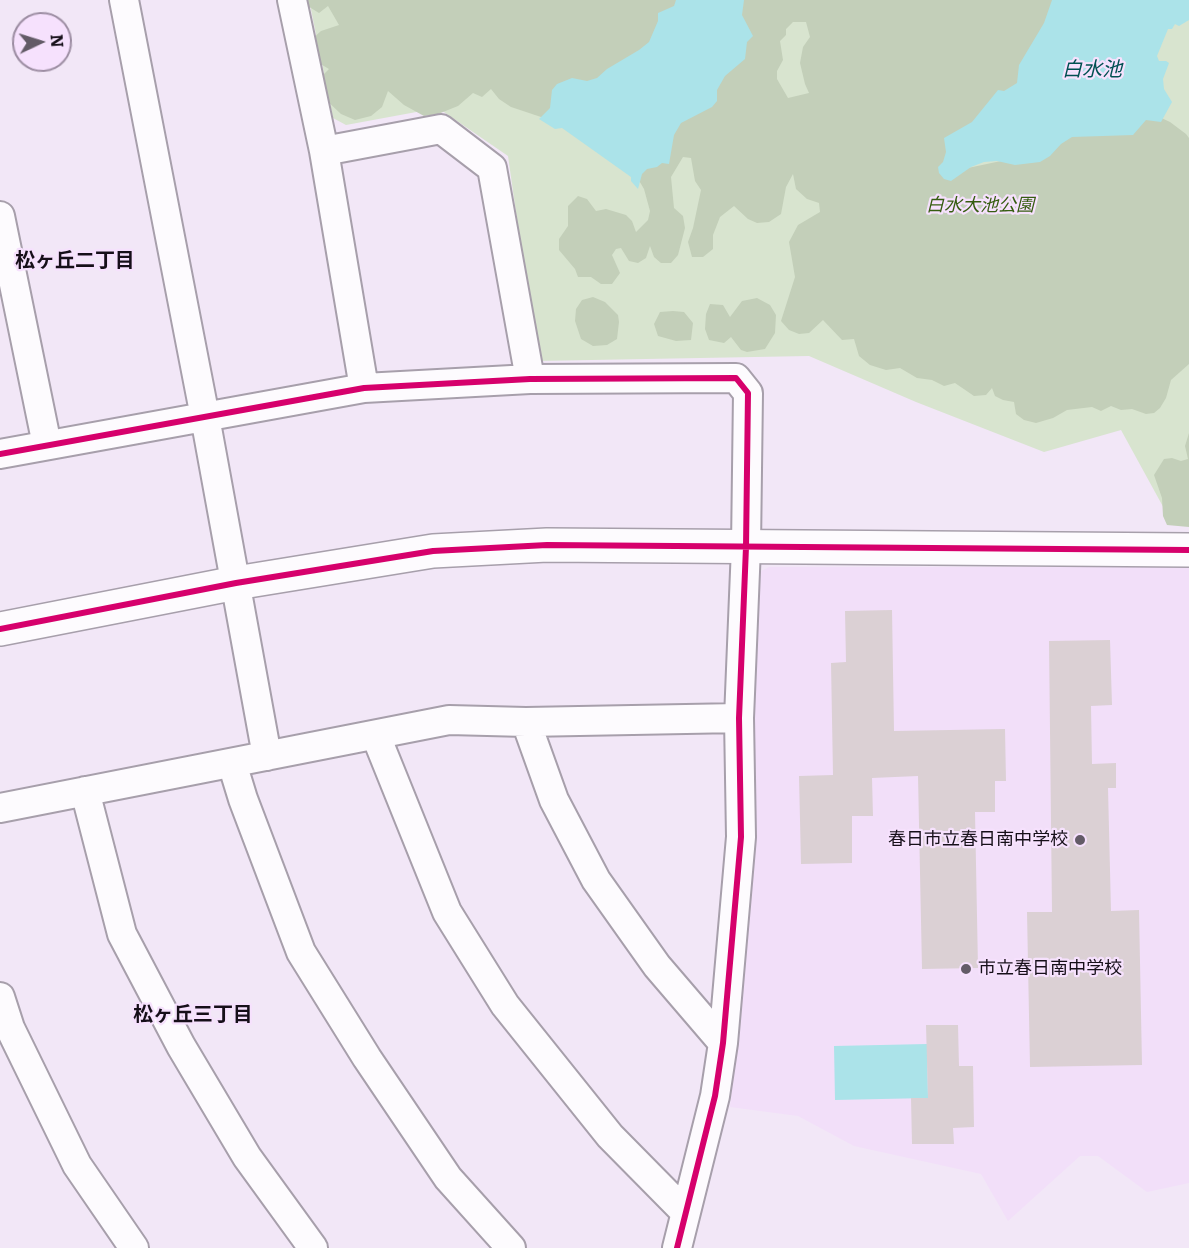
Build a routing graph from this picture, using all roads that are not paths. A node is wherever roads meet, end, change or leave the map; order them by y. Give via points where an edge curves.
1 (124, 0) edge
2 (292, 0) edge
3 (324, 151) junction
4 (0, 216) edge
5 (530, 379) junction
6 (364, 388) junction
7 (205, 417) junction
8 (47, 445) junction
9 (0, 454) edge
10 (746, 547) junction
11 (1189, 550) edge
12 (236, 583) junction
13 (0, 629) edge
14 (739, 718) junction
15 (526, 722) junction
16 (376, 736) junction
17 (267, 756) junction
18 (232, 763) junction
19 (85, 791) junction
20 (0, 808) edge
21 (0, 997) edge
22 (723, 1043) junction
23 (685, 1212) junction
24 (135, 1248) edge
25 (313, 1248) edge
26 (511, 1248) edge
27 (677, 1248) edge

1 - 7 street
2 - 3 street
3 - 5 street via 441,129 492,168
3 - 6 street
4 - 8 street
5 - 6 street
5 - 10 street via 736,378 748,393
6 - 7 street
7 - 8 street
7 - 12 street
8 - 9 street
10 - 11 street
10 - 12 street via 547,545 433,551
10 - 14 street
12 - 13 street
12 - 17 street
14 - 15 street
14 - 22 street via 741,837
15 - 16 street via 449,720
15 - 22 street via 554,800 596,880 657,966
16 - 17 street
16 - 23 street via 447,912 505,1005 610,1136
17 - 18 street
18 - 19 street
18 - 26 street via 302,952 448,1178
19 - 20 street
19 - 25 street via 122,934 181,1046 247,1157
21 - 24 street via 10,1028 77,1165
22 - 23 street via 715,1096
23 - 27 street

